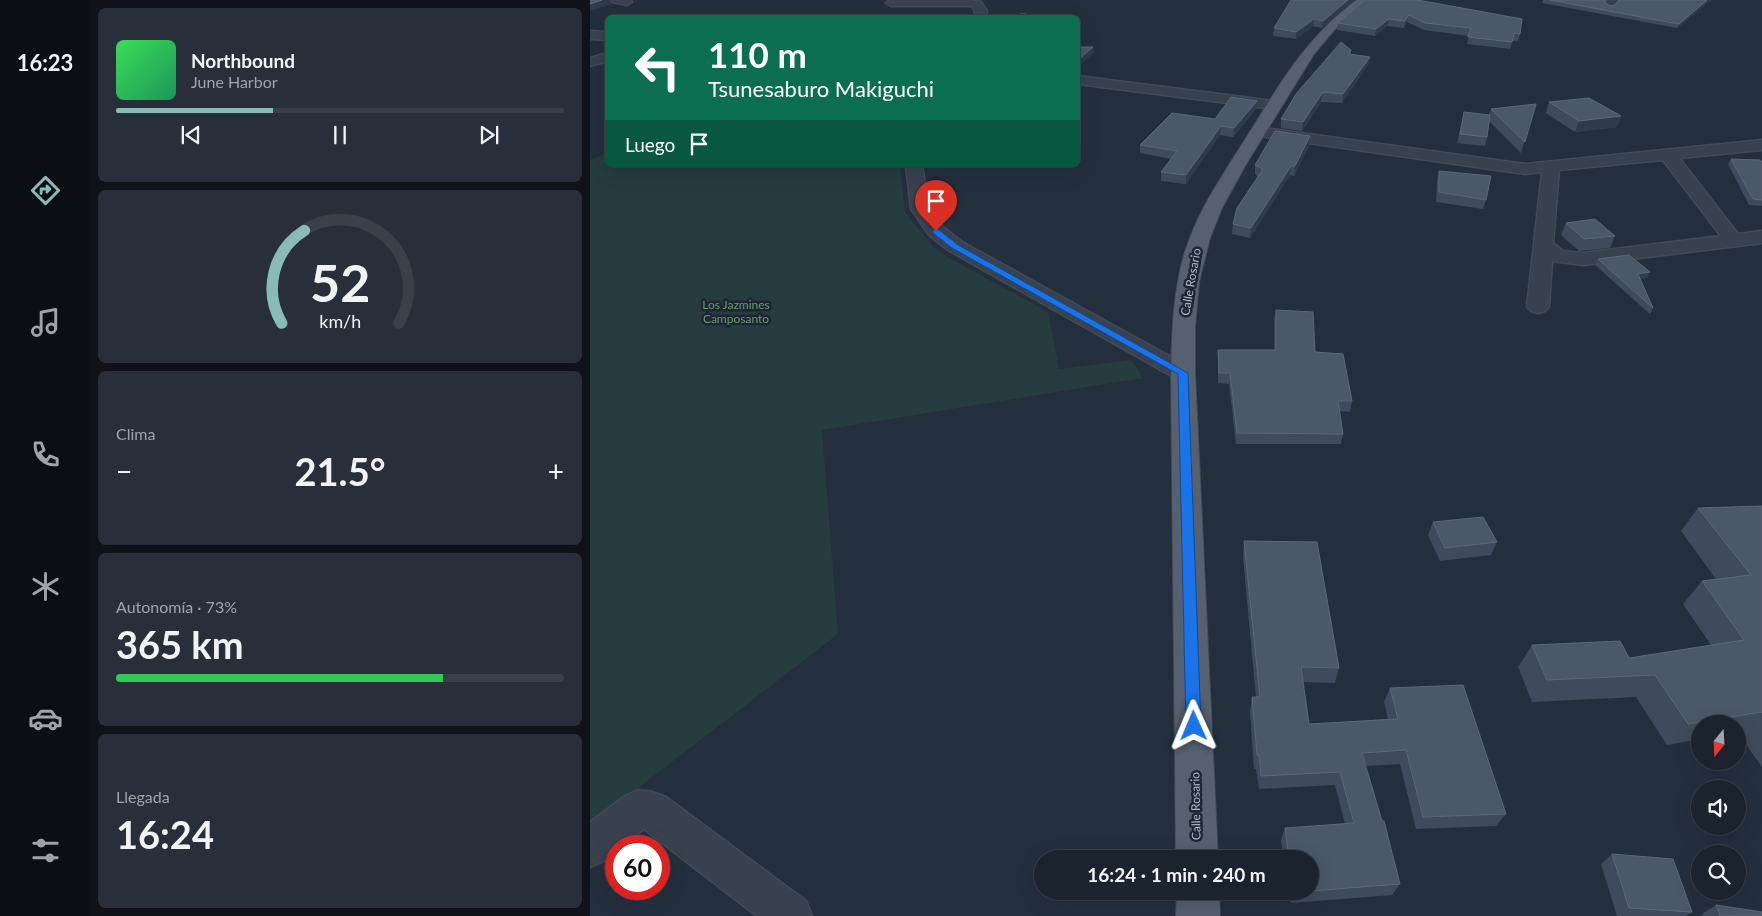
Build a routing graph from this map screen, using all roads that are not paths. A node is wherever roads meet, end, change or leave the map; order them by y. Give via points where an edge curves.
1 (1364, 0) edge
2 (890, 2) edge
3 (892, 15) edge
4 (980, 15) edge
5 (590, 35) edge
6 (605, 36) edge
7 (605, 57) edge
8 (590, 62) edge
9 (1080, 80) edge
10 (1274, 105) junction
11 (1258, 132) junction
12 (1762, 145) edge
13 (1668, 155) junction
14 (914, 167) edge
15 (1551, 168) junction
16 (1762, 236) edge
17 (1733, 240) junction
18 (1544, 245) junction
19 (1538, 308) dead end
20 (1183, 373) junction
21 (590, 847) edge
22 (1197, 850) edge
23 (1198, 900) edge
24 (791, 916) edge
25 (1198, 916) edge

1 - 10 main road, Calle Rosario via 1316,43
2 - 3 street
2 - 4 street via 972,3 977,4
5 - 6 street
7 - 8 street
9 - 10 street
10 - 11 main road, Calle Rosario
11 - 15 street via 1525,169
11 - 20 main road, Calle Rosario via 1218,196 1195,252 1185,302
12 - 13 street
13 - 15 street
13 - 17 street
14 - 20 street via 920,209 936,231 955,246
15 - 18 street
16 - 17 street
17 - 18 street via 1583,259 1558,256
18 - 19 street
20 - 22 main road, Calle Rosario
21 - 24 street via 638,809 652,811
23 - 25 main road

